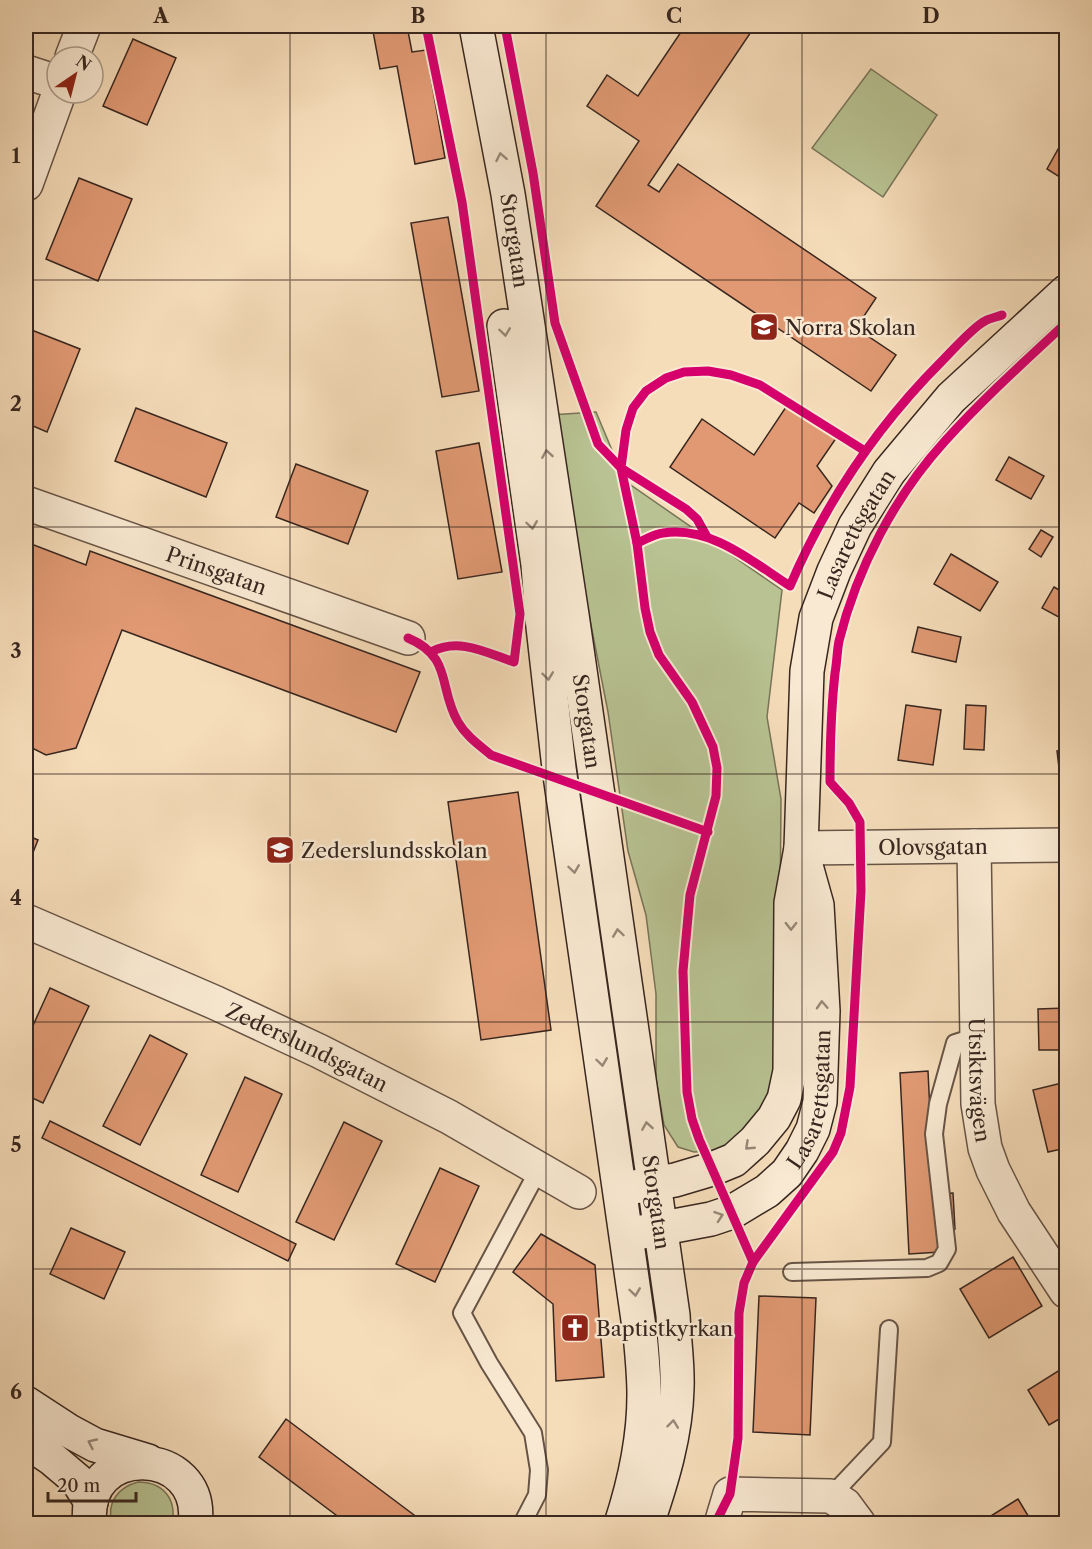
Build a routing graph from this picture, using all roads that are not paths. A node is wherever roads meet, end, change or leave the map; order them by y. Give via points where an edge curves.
1 (84, 26) edge
2 (453, 26) edge
3 (476, 26) edge
4 (77, 45) edge
5 (26, 72) edge
6 (45, 78) edge
7 (55, 105) edge
8 (26, 183) edge
9 (1066, 292) edge
10 (26, 502) edge
11 (408, 638) dead end
12 (1066, 845) edge
13 (974, 846) junction
14 (801, 848) junction
15 (26, 921) edge
16 (977, 1036) junction
17 (539, 1169) junction
18 (655, 1183) junction
19 (620, 1190) junction
20 (579, 1192) dead end
21 (662, 1229) junction
22 (627, 1234) junction
23 (792, 1272) dead end
24 (1066, 1291) edge
25 (889, 1329) dead end
26 (26, 1403) edge
27 (26, 1441) edge
28 (148, 1461) junction
29 (831, 1496) junction
30 (726, 1509) edge
31 (90, 1513) edge
32 (202, 1517) edge
33 (523, 1522) edge
34 (621, 1524) edge
35 (647, 1524) edge
36 (859, 1524) edge

1 - 4 street
2 -> 19 street, Storgatan via 481,172 515,400 538,564 559,768
18 -> 3 street, Storgatan via 508,194
5 - 6 street
7 - 8 street
9 - 14 street, Lasarettsgatan via 945,406 888,472 855,526 816,618 807,670
10 - 11 street, Prinsgatan
12 - 13 street, Olovsgatan
13 - 14 street, Olovsgatan
13 - 16 street, Utsiktsvägen
14 -> 18 street, Lasarettsgatan via 791,903 790,1071 784,1100 755,1141 734,1160
21 -> 14 street, Lasarettsgatan via 711,1220 767,1191 787,1173 813,1129 822,1084 823,1011 817,905
15 - 17 street, Zederslundsgatan via 309,1046 449,1117
16 - 23 lane via 955,1043 938,1104 934,1134 947,1250 939,1263 927,1268
16 - 24 street, Utsiktsvägen via 978,1104 985,1148 1014,1212
17 - 20 street, Zederslundsgatan
17 - 33 lane via 462,1313 533,1432 537,1495
18 - 19 street, Lasarettsgatan
18 - 21 street, Storgatan
19 - 22 street, Storgatan
21 - 22 street, Lasarettsgatan
35 -> 21 street, Storgatan via 672,1434 677,1388
22 -> 34 street, Storgatan via 644,1396 639,1446
25 - 29 lane via 882,1443
28 -> 26 street via 95,1445
27 - 31 street via 77,1480
28 - 31 street via 129,1463 112,1471 99,1484
28 - 32 street via 180,1476
29 - 30 street
29 - 36 street via 845,1505

